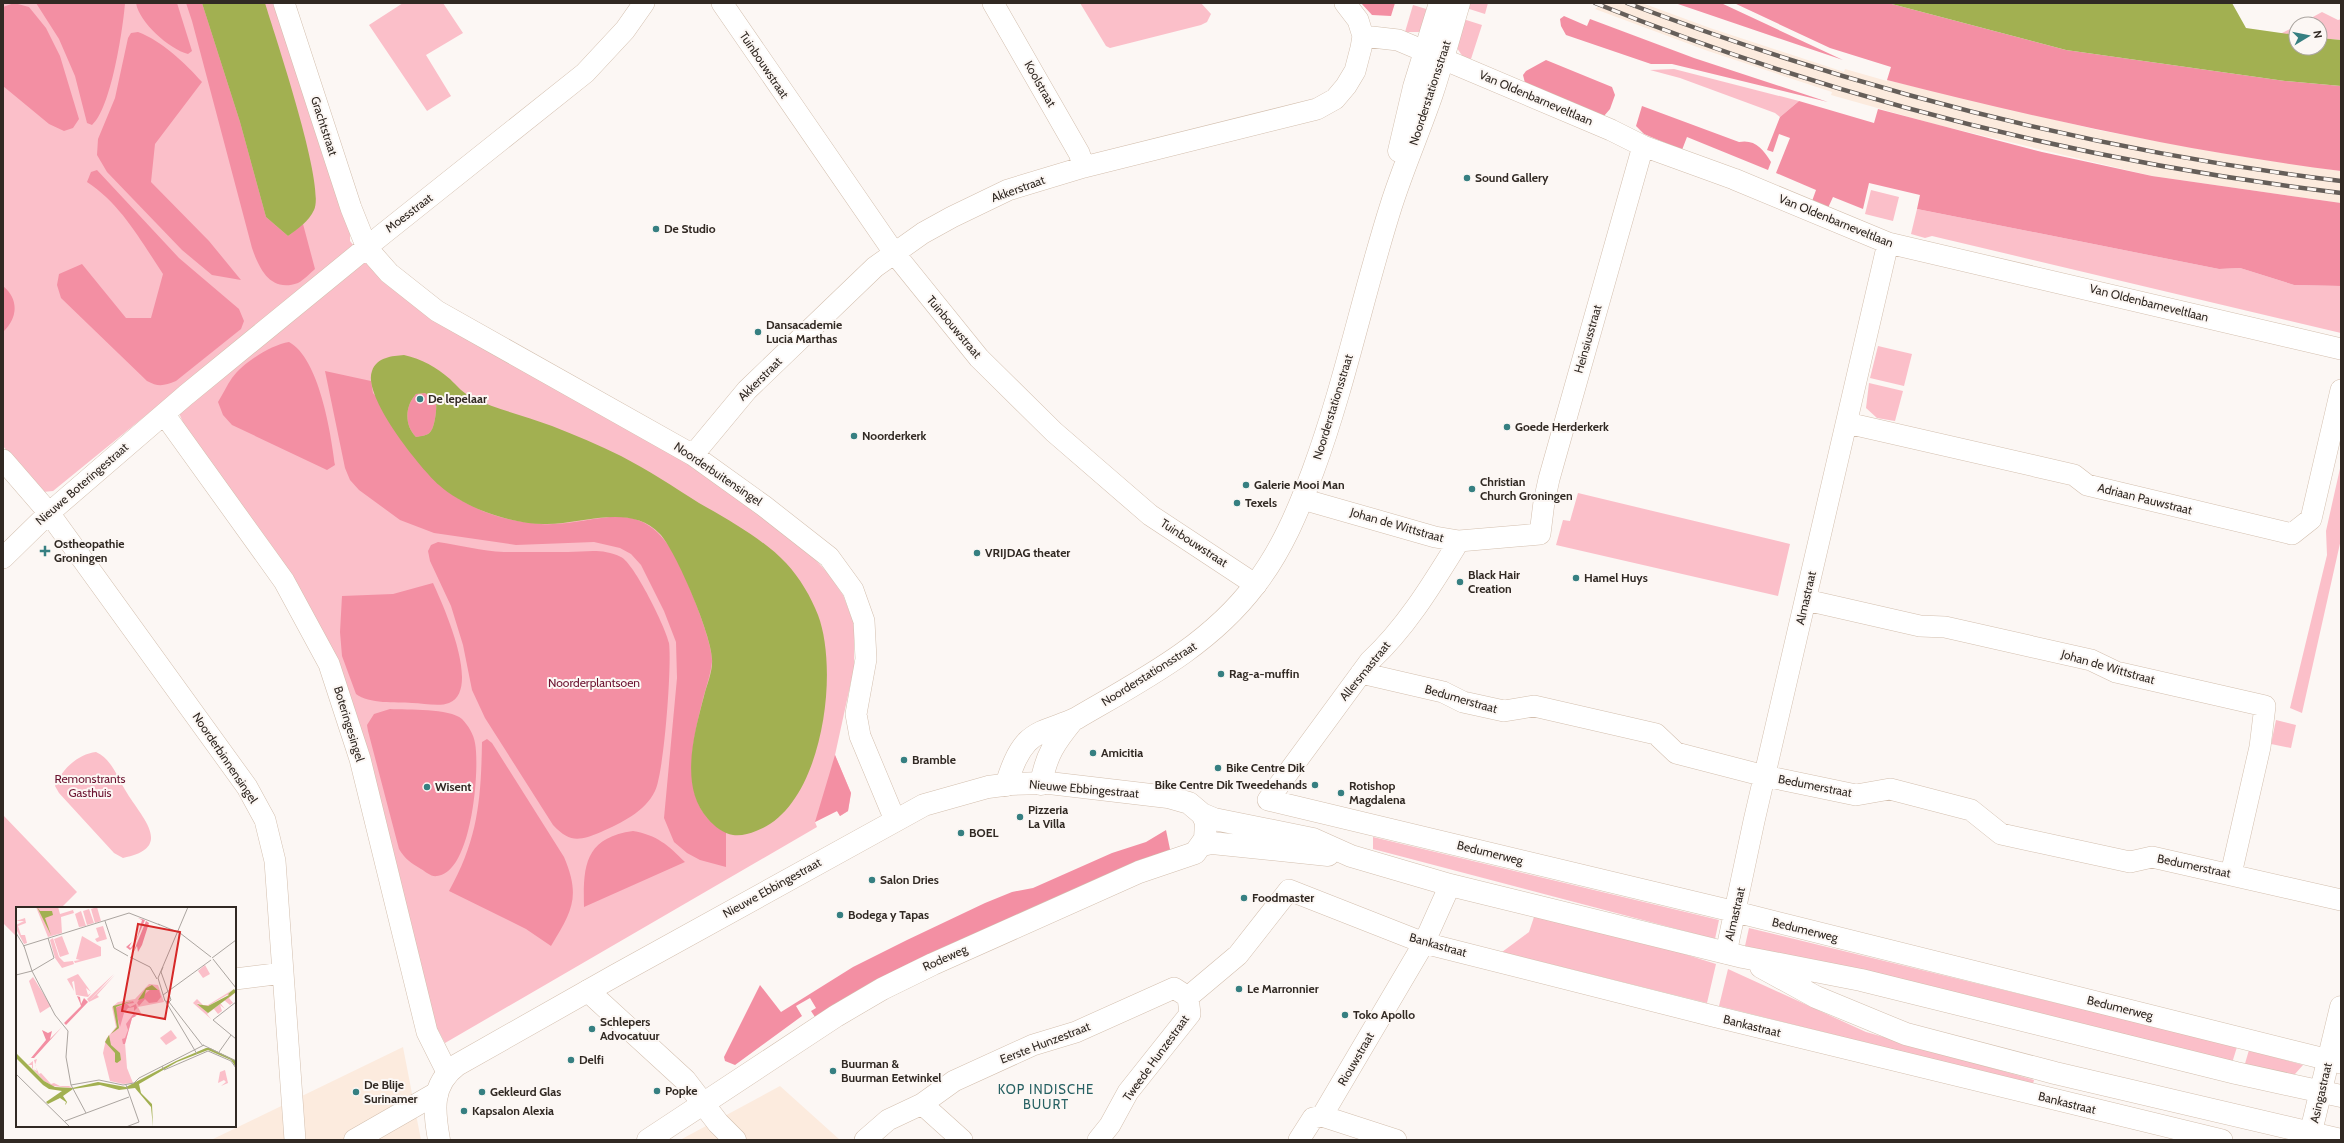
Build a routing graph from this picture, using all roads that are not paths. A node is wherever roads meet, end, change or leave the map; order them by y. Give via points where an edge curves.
1 (284, 3) edge
2 (644, 3) edge
3 (722, 3) edge
4 (993, 3) edge
5 (1345, 3) edge
6 (1440, 3) edge
7 (1459, 3) edge
8 (1363, 36) junction
9 (1434, 56) junction
10 (1643, 146) junction
11 (1084, 167) junction
12 (1888, 243) junction
13 (367, 248) junction
14 (895, 254) junction
15 (2341, 349) edge
16 (2341, 390) edge
17 (164, 414) junction
18 (1847, 423) junction
19 (693, 455) junction
20 (3, 460) edge
21 (1302, 499) junction
22 (49, 513) junction
23 (1540, 534) joint
24 (1459, 541) junction
25 (3, 558) edge
26 (1256, 585) junction
27 (1807, 596) junction
28 (1361, 673) junction
29 (1073, 720) junction
30 (1765, 776) junction
31 (1041, 784) junction
32 (1006, 785) junction
33 (1268, 800) joint
34 (1202, 814) junction
35 (895, 820) junction
36 (1202, 845) junction
37 (1351, 856) junction
38 (2231, 874) junction
39 (1450, 885) junction
40 (1289, 890) joint
41 (2341, 900) edge
42 (1736, 912) junction
43 (1424, 943) junction
44 (1734, 955) junction
45 (282, 973) junction
46 (236, 979) edge
47 (588, 991) junction
48 (1188, 997) junction
49 (2341, 1007) edge
50 (2335, 1061) edge
51 (448, 1072) junction
52 (437, 1093) junction
53 (2331, 1094) edge
54 (704, 1104) junction
55 (922, 1104) junction
56 (1322, 1116) junction
57 (2298, 1135) edge
58 (295, 1140) edge
59 (355, 1140) edge
60 (439, 1140) edge
61 (648, 1140) edge
62 (735, 1140) edge
63 (865, 1140) edge
64 (962, 1140) edge
65 (1098, 1140) edge
66 (1299, 1140) edge
67 (1396, 1140) edge
68 (2222, 1140) edge
69 (2341, 1140) edge

1 - 13 street, Grachtstraat via 351,208
2 - 13 street, Moesstraat via 625,30 585,73
3 - 14 street, Tuinbouwstraat
4 - 11 street, Koolstraat via 1079,153
5 - 8 street via 1358,20
6 - 9 main road, Noorderstationsstraat
7 - 9 main road, Noorderstationsstraat
8 - 9 street, Van Oldenbarneveltlaan via 1398,40
8 - 11 street, Akkerstraat via 1355,70 1346,86 1335,99 1317,109
9 - 10 street, Van Oldenbarneveltlaan
9 - 21 main road, Noorderstationsstraat via 1335,410
10 - 12 street, Van Oldenbarneveltlaan via 1734,179
10 - 23 street, Heinsiusstraat via 1549,479
11 - 14 street, Akkerstraat via 1008,190 935,227
12 - 15 street, Van Oldenbarneveltlaan
12 - 18 street, Almastraat
13 - 17 street, Moesstraat
13 - 19 street, Noorderbuitensingel via 389,273 437,311
14 - 19 street, Akkerstraat via 875,267 747,390
14 - 26 street, Tuinbouwstraat via 979,358 1054,432 1150,515
16 - 18 street, Adriaan Pauwstraat via 2311,519 2292,534 2087,485 2074,475
17 - 22 street, Nieuwe Boteringestraat
17 - 51 street, Boteringesingel via 284,581 329,664 360,758 427,1032
18 - 27 street, Almastraat
19 - 35 street, Noorderbuitensingel via 829,557 853,590 864,621 866,659 856,714 860,736
20 - 22 street, Noorderbinnensingel
21 - 24 street, Johan de Wittstraat via 1435,537
21 - 26 main road, Noorderstationsstraat via 1291,527
22 - 25 street, Nieuwe Boteringestraat
22 - 45 street, Noorderbinnensingel via 247,787 265,820 275,861
23 - 24 street, Johan de Wittstraat
24 - 28 street, Allersmastraat via 1432,585 1383,649
26 - 29 main road, Noorderstationsstraat via 1232,614 1202,641 1164,668
27 - 30 street, Almastraat
27 - 38 street, Johan de Wittstraat via 1920,626 1945,627 2091,660 2116,672 2265,706 2260,747
28 - 30 street, Bedumerstraat via 1443,692 1463,702 1504,711 1534,706 1656,734 1676,753
28 - 33 street, Allersmastraat
29 - 31 main road, Noorderstationsstraat via 1054,743
29 - 32 main road, Noorderstationsstraat via 1042,731 1026,743 1015,760
30 - 38 street, Bedumerstraat via 1856,795 1890,788 1971,810 2001,834 2130,862 2152,857
30 - 42 street, Almastraat
31 - 32 main road, Nieuwe Ebbingestraat
31 - 34 main road, Nieuwe Ebbingestraat via 1168,797 1189,803
32 - 35 main road, Nieuwe Ebbingestraat via 955,795 924,805
33 - 42 street, Bedumerweg
34 - 36 main road via 1207,831
34 - 37 main road via 1214,819 1313,840
35 - 47 main road, Nieuwe Ebbingestraat
36 - 37 main road via 1212,843
36 - 54 main road, Rodeweg via 1187,856 1139,872 907,976 836,1016
37 - 39 main road
38 - 41 street, Bedumerstraat
39 - 43 street, Riouwstraat
39 - 44 main road
40 - 43 street, Bankastraat
40 - 48 street, Tweede Hunzestraat via 1238,955
42 - 44 street, Almastraat
42 - 50 street, Bedumerweg
43 - 56 street, Riouwstraat
43 - 68 street, Bankastraat
44 - 53 main road via 1860,980
44 - 57 main road via 1816,997 1906,1034
45 - 46 street
45 - 58 street, Noorderbinnensingel
47 - 51 main road, Nieuwe Ebbingestraat
47 - 54 main road via 685,1080
48 - 55 street, Eerste Hunzestraat via 1174,988 1076,1032 1026,1048 954,1081
48 - 65 street, Tweede Hunzestraat via 1190,1014 1128,1092 1110,1125
49 - 50 main road, Asingastraat
50 - 53 main road, Asingastraat
51 - 52 main road
52 - 59 main road
52 - 60 main road via 434,1112
53 - 57 main road
54 - 61 main road, Rodeweg
54 - 62 main road
55 - 63 street, Eerste Hunzestraat via 888,1120
55 - 64 street
56 - 66 street, Riouwstraat via 1313,1118
56 - 67 street
57 - 69 main road

